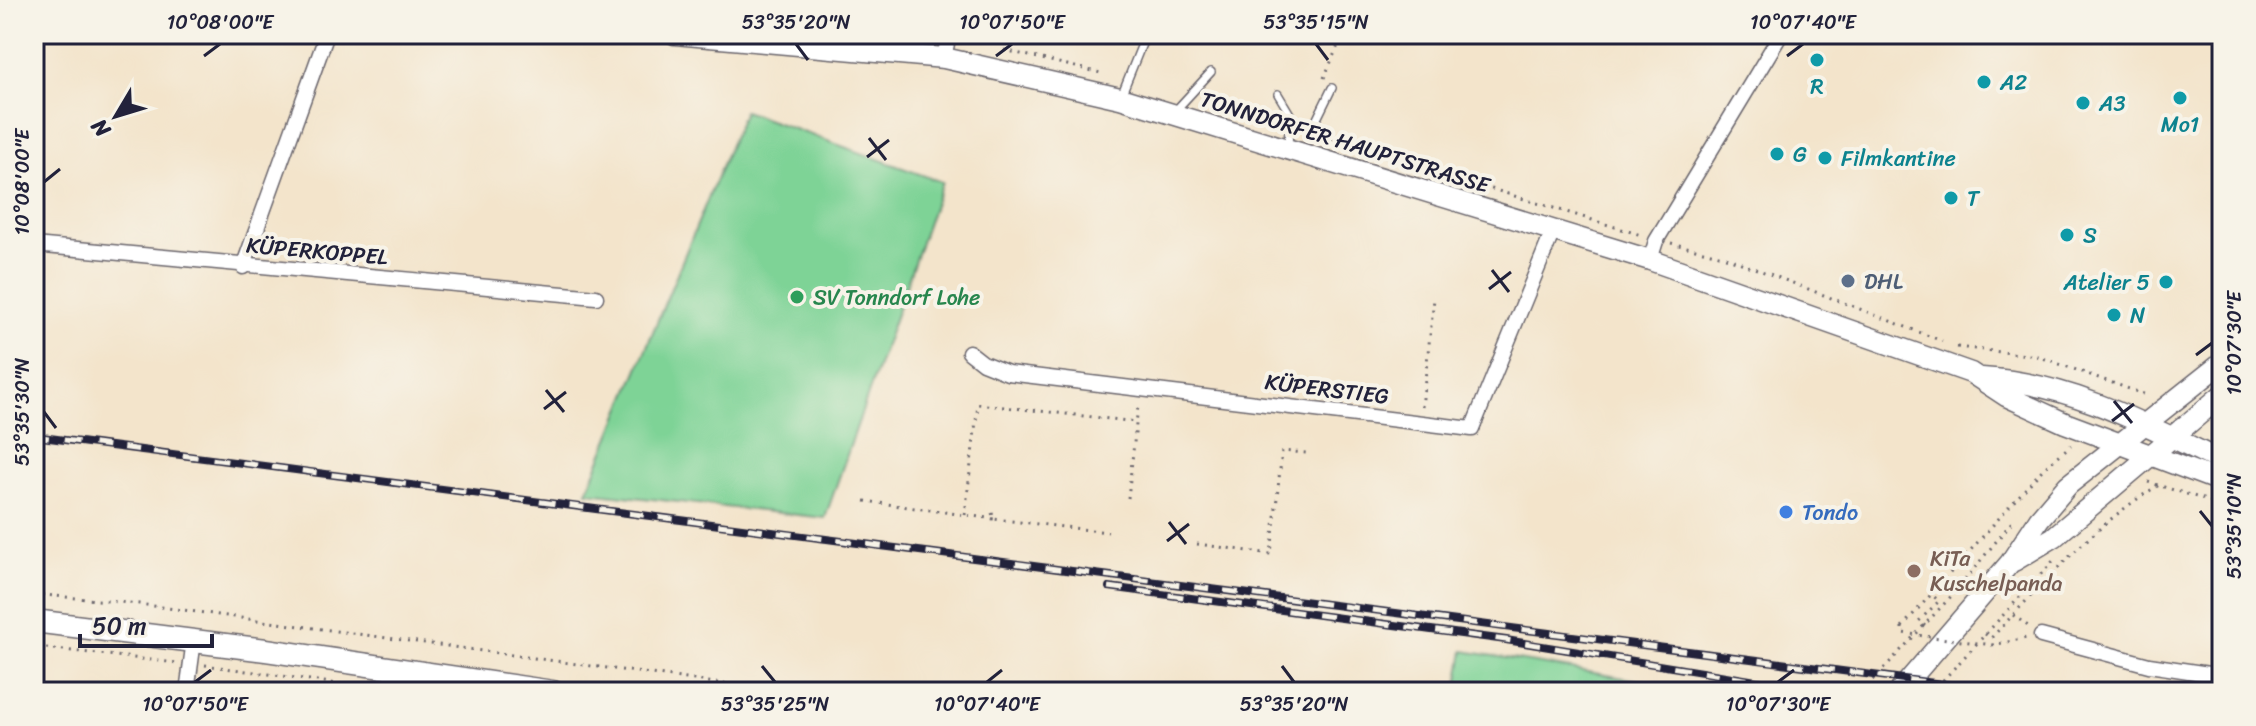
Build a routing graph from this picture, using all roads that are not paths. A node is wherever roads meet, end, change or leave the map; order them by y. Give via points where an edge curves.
1 (327, 34) edge
2 (675, 34) edge
3 (687, 34) edge
4 (949, 34) edge
5 (1146, 34) edge
6 (1781, 34) edge
7 (944, 58) junction
8 (1211, 72) dead end
9 (1332, 88) dead end
10 (1278, 94) dead end
11 (1120, 98) junction
12 (1172, 114) junction
13 (1310, 133) dead end
14 (1287, 151) junction
15 (1553, 231) junction
16 (34, 245) edge
17 (1650, 260) junction
18 (243, 267) junction
19 (596, 297) dead end
20 (969, 352) dead end
21 (2222, 363) edge
22 (1982, 378) junction
23 (2222, 395) edge
24 (2146, 423) junction
25 (2173, 436) junction
26 (2118, 444) junction
27 (2149, 454) junction
28 (2222, 462) edge
29 (2222, 482) edge
30 (2010, 563) junction
31 (35, 621) edge
32 (2041, 636) road end
33 (194, 640) junction
34 (34, 647) edge
35 (34, 654) edge
36 (2222, 676) edge
37 (187, 692) edge
38 (553, 692) edge
39 (1899, 692) edge

1 - 18 street
2 - 3 main road, TONNDORFER HAUPTSTRASSE
3 - 7 main road, TONNDORFER HAUPTSTRASSE
4 - 7 street
5 - 11 lane
6 - 17 street via 1656,241
7 - 11 main road, TONNDORFER HAUPTSTRASSE
8 - 12 lane
9 - 13 lane
10 - 14 lane via 1290,114
11 - 12 main road, TONNDORFER HAUPTSTRASSE
12 - 14 main road, TONNDORFER HAUPTSTRASSE
14 - 15 main road, TONNDORFER HAUPTSTRASSE
15 - 17 main road, TONNDORFER HAUPTSTRASSE
15 - 20 street, KÜPERSTIEG via 1472,429 1008,373
16 - 18 street, KÜPERKOPPEL
17 - 22 main road, TONNDORFER HAUPTSTRASSE
18 - 19 street, KÜPERKOPPEL
21 - 24 main road
22 - 24 main road, TONNDORFER HAUPTSTRASSE via 2050,388
22 - 26 main road, TONNDORFER HAUPTSTRASSE via 2006,396
23 - 25 main road
24 - 25 main road, TONNDORFER HAUPTSTRASSE
24 - 26 main road
25 - 27 main road
25 - 28 main road, TONNDORFER HAUPTSTRASSE
26 - 27 main road, TONNDORFER HAUPTSTRASSE
26 - 30 main road via 2053,501
27 - 29 main road, TONNDORFER HAUPTSTRASSE
27 - 30 main road via 2054,537
30 - 39 main road
31 - 33 main road
31 - 34 lane
32 - 36 street via 2149,665
33 - 37 street
33 - 38 main road
34 - 35 lane

